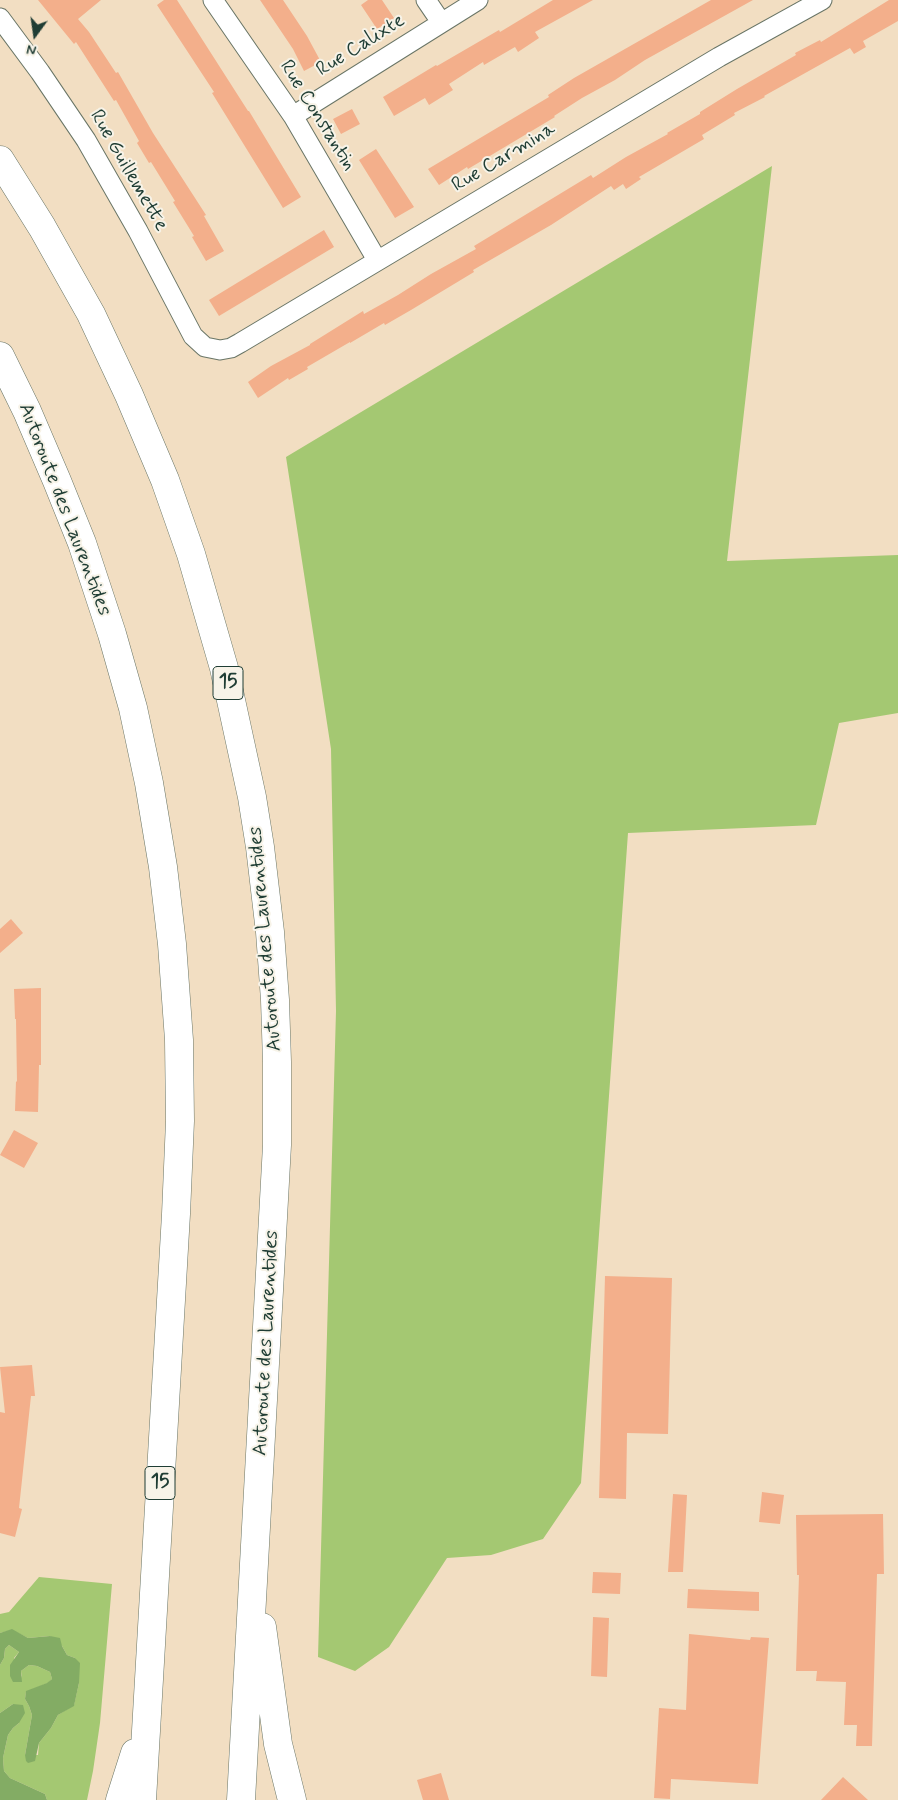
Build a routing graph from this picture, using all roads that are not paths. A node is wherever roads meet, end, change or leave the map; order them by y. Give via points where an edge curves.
1 (213, 0) edge
2 (426, 0) edge
3 (478, 0) edge
4 (822, 0) edge
5 (0, 18) edge
6 (441, 22) junction
7 (293, 116) junction
8 (0, 160) edge
9 (377, 260) junction
10 (210, 348) joint
11 (0, 356) edge
12 (253, 1561) junction
13 (146, 1716) junction
14 (120, 1800) edge
15 (142, 1800) edge
16 (241, 1800) edge
17 (292, 1800) edge

1 - 7 street, Rue Constantin
2 - 6 street
3 - 6 street, Rue Calixte
4 - 9 street, Rue Carmina via 718,57
5 - 10 street, Rue Guillemette via 86,140 193,336
6 - 7 street, Rue Calixte
7 - 9 street, Rue Constantin
8 - 12 highway, Autoroute des Laurentides / 15 via 90,314 156,458 191,554 217,640 252,797 270,932 278,1080 272,1252
9 - 10 street, Rue Carmina via 240,343 225,349
11 - 13 highway, Autoroute des Laurentides / 15 via 60,488 114,642 133,708 149,783 170,925 179,1026 180,1121
12 - 16 highway, Autoroute des Laurentides / 15
12 - 17 highway via 278,1744
13 - 14 highway
13 - 15 highway, Autoroute des Laurentides / 15

